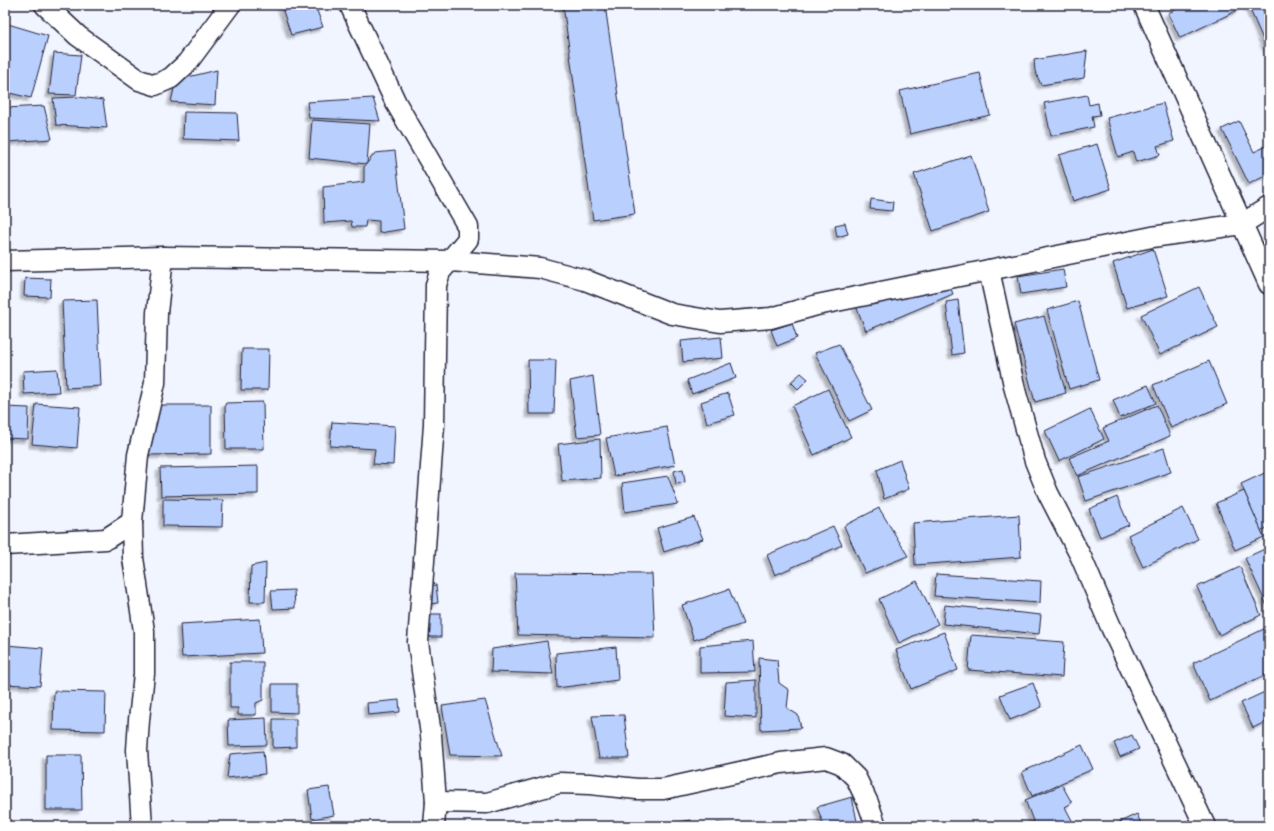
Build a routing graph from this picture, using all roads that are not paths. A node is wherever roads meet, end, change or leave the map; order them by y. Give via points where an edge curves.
1 (45, 5) edge
2 (230, 5) edge
3 (350, 5) edge
4 (1144, 5) edge
5 (1269, 207) edge
6 (1242, 224) junction
7 (163, 257) junction
8 (5, 261) edge
9 (451, 261) junction
10 (988, 270) junction
11 (1269, 284) edge
12 (132, 522) junction
13 (106, 539) junction
14 (5, 545) edge
15 (133, 558) junction
16 (436, 802) junction
17 (142, 826) edge
18 (434, 826) edge
19 (876, 826) edge
20 (1205, 826) edge

1 - 2 street via 78,36 139,80 155,85 171,78 187,63
3 - 9 street via 396,103 468,227 468,239
4 - 6 street
5 - 6 street
6 - 10 street via 1152,237
6 - 11 street
7 - 8 street
7 - 9 street
7 - 12 street via 156,313 155,383 138,455
9 - 10 street via 540,268 585,280 672,314 720,322 771,318 817,305
9 - 16 street via 440,272 436,285 434,425 418,642 431,735
10 - 20 street via 1015,390 1035,461
12 - 13 street
12 - 15 street
13 - 14 street
13 - 15 street
15 - 17 street via 144,632 144,674 137,750
16 - 18 street
16 - 19 street via 487,803 559,783 663,789 781,763 826,758 842,764 856,778

